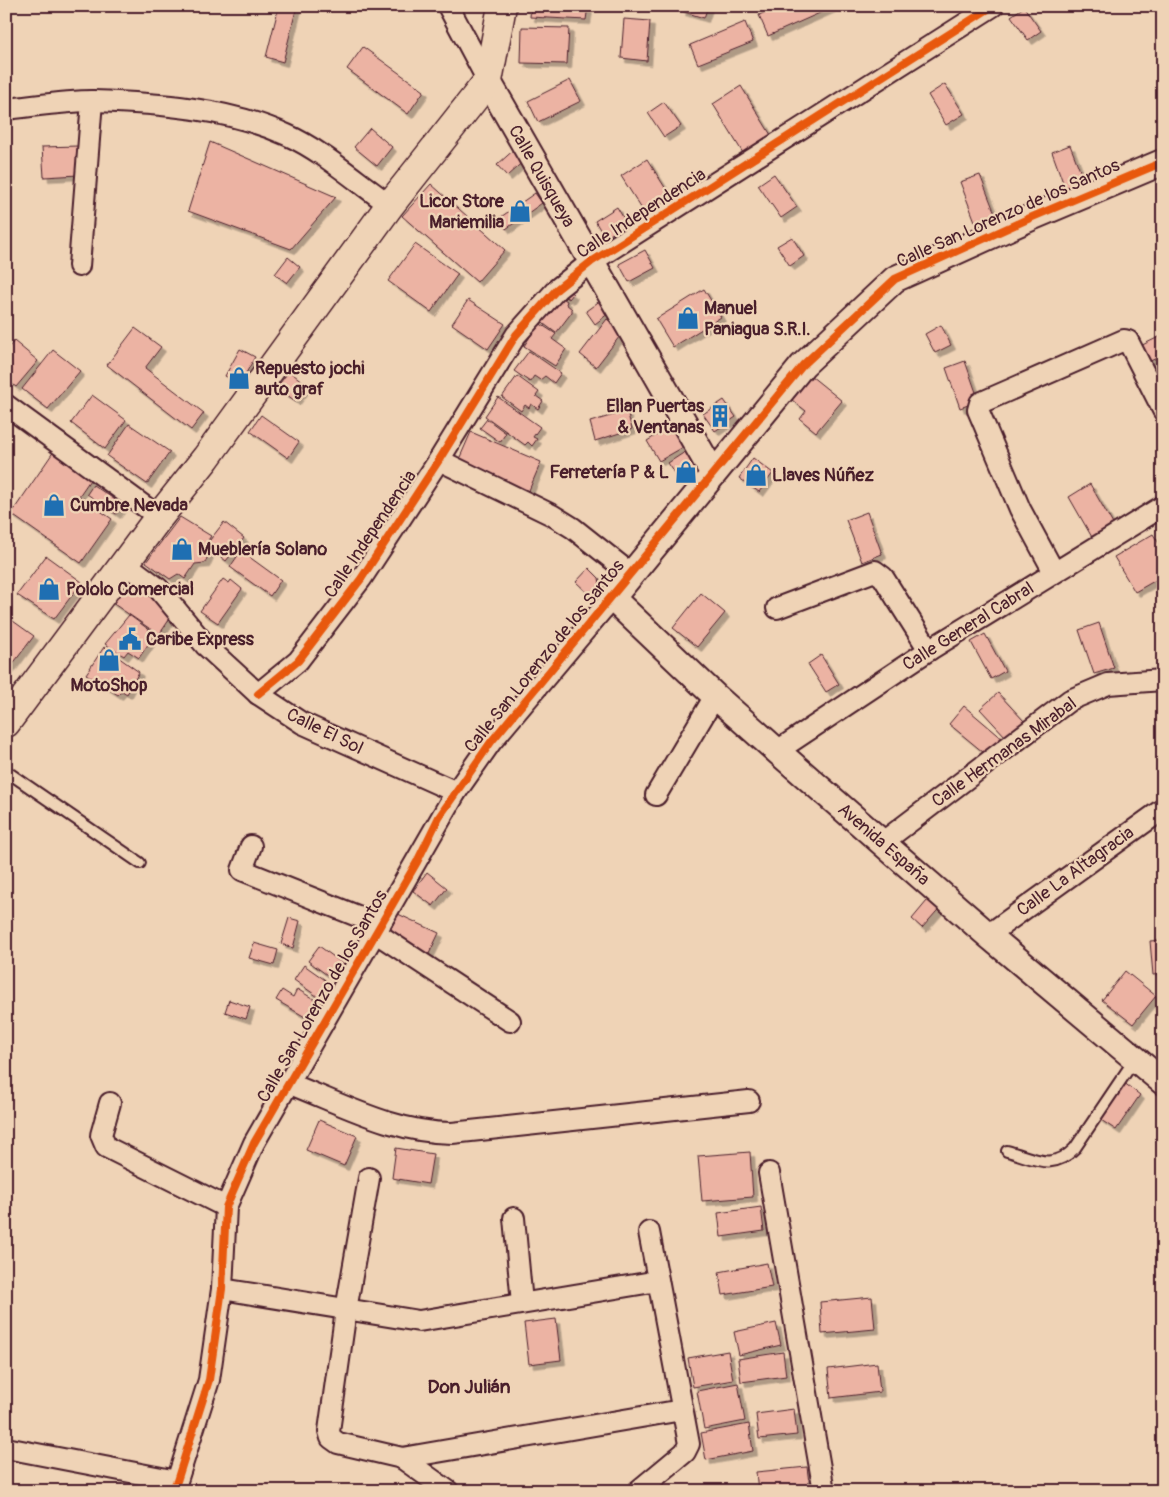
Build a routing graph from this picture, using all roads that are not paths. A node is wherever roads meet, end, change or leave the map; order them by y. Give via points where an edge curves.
1 (448, 6) edge
2 (502, 6) edge
3 (993, 6) edge
4 (488, 81) junction
5 (92, 101) junction
6 (6, 109) edge
7 (1163, 162) edge
8 (390, 205) junction
9 (591, 262) junction
10 (80, 266) dead end
11 (6, 405) edge
12 (1163, 410) edge
13 (439, 460) junction
14 (713, 473) junction
15 (1163, 506) edge
16 (159, 517) junction
17 (126, 564) junction
18 (1054, 572) junction
19 (630, 574) junction
20 (612, 598) junction
21 (777, 608) dead end
22 (929, 650) junction
23 (1163, 680) edge
24 (258, 694) junction
25 (715, 696) junction
26 (6, 723) edge
27 (777, 751) junction
28 (6, 772) edge
29 (456, 792) junction
30 (656, 795) dead end
31 (1159, 817) edge
32 (883, 842) junction
33 (251, 846) dead end
34 (140, 863) dead end
35 (378, 929) junction
36 (988, 935) junction
37 (510, 1021) dead end
38 (1135, 1059) junction
39 (1163, 1082) edge
40 (290, 1084) junction
41 (749, 1101) dead end
42 (110, 1103) dead end
43 (1007, 1151) dead end
44 (769, 1173) dead end
45 (369, 1178) dead end
46 (226, 1207) junction
47 (514, 1218) dead end
48 (649, 1232) dead end
49 (658, 1280) junction
50 (222, 1289) junction
51 (522, 1303) junction
52 (346, 1310) junction
53 (682, 1410) junction
54 (6, 1448) edge
55 (402, 1458) junction
56 (174, 1486) edge
57 (448, 1491) edge
58 (638, 1491) edge
59 (824, 1491) edge

1 - 4 street, Calle Quisqueya
2 - 4 main road
3 - 9 street, Calle Independencia
4 - 8 main road
4 - 9 street, Calle Quisqueya
5 - 6 street
5 - 8 street via 175,107 233,117 287,135
5 - 10 street
7 - 14 street, Calle San Lorenzo de los Santos via 895,279 803,365
8 - 16 main road via 206,458
9 - 13 street, Calle Independencia via 557,289 516,335
9 - 14 street, Calle Quisqueya
11 - 16 street
12 - 18 street via 1128,341 1124,340 980,403 978,410 1011,488
13 - 19 street via 552,514
13 - 24 street, Calle Independencia via 361,579 304,653
14 - 19 street, Calle San Lorenzo de los Santos
15 - 18 street, Calle General Cabral
16 - 17 main road
17 - 24 street, Calle El Sol via 158,588 206,646
17 - 26 main road
18 - 22 street, Calle General Cabral
19 - 20 street, Calle San Lorenzo de los Santos
20 - 25 street, Avenida España
20 - 29 street, Calle San Lorenzo de los Santos via 491,742
21 - 22 street via 874,571 884,577
22 - 27 street, Calle General Cabral
23 - 32 street, Calle Hermanas Mirabal via 1108,684 1070,700
24 - 29 street, Calle El Sol via 302,723
25 - 27 street, Avenida España
25 - 30 street
27 - 32 street, Avenida España
28 - 34 lane
29 - 35 street, Calle San Lorenzo de los Santos
31 - 36 street, Calle La Altagracia
32 - 36 street, Avenida España
33 - 35 street via 242,870
35 - 37 street
35 - 40 street, Calle San Lorenzo de los Santos
36 - 38 street, Avenida España
38 - 39 street, Avenida España
38 - 43 lane via 1065,1159 1052,1163
40 - 41 street via 399,1126 452,1134
40 - 46 street, Calle San Lorenzo de los Santos via 254,1143
42 - 46 street via 101,1135 106,1147
44 - 59 street
45 - 52 street
46 - 50 street, Calle San Lorenzo de los Santos
47 - 51 street
48 - 49 street
49 - 51 street
49 - 53 street
50 - 52 street
50 - 56 street, Calle San Lorenzo de los Santos via 209,1380
51 - 52 street via 419,1321
52 - 55 street via 329,1431 331,1438 338,1443
53 - 55 street
53 - 58 street via 689,1444 685,1452
54 - 56 street
55 - 57 street

